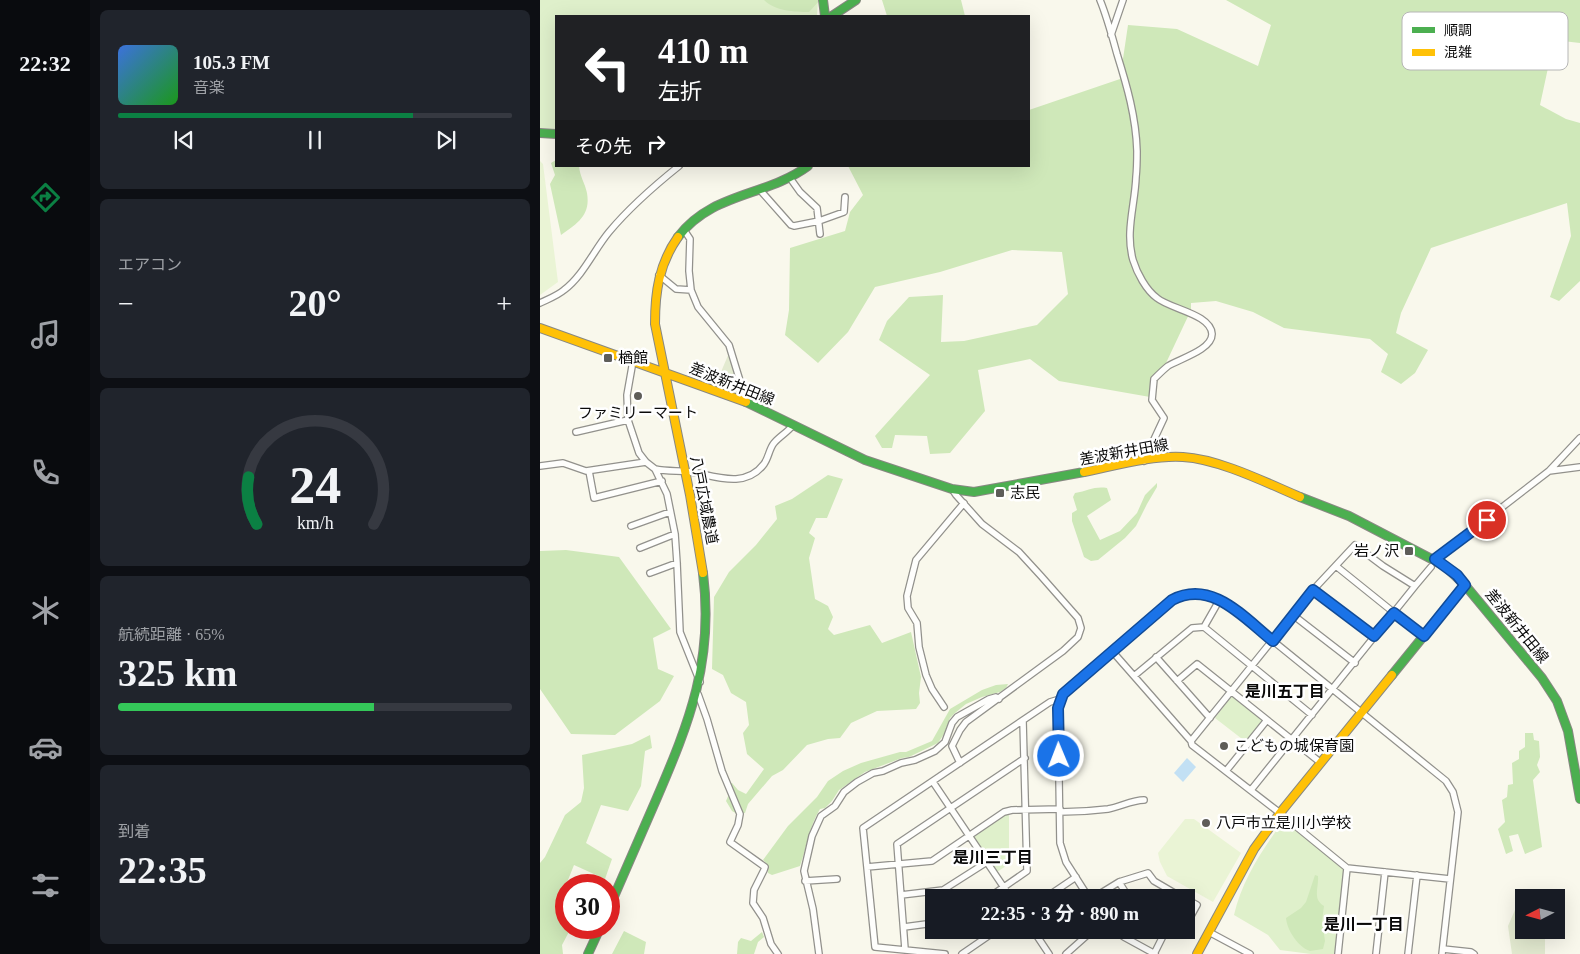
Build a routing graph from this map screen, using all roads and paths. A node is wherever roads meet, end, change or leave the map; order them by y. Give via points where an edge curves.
1 (823, 0) edge
2 (856, 0) edge
3 (1100, 0) edge
4 (1123, 0) edge
5 (825, 15) edge
6 (834, 15) edge
7 (1111, 35) junction
8 (540, 133) edge
9 (555, 134) edge
10 (679, 167) edge
11 (806, 167) edge
12 (790, 178) junction
13 (760, 190) junction
14 (844, 196) dead end
15 (819, 221) junction
16 (684, 230) junction
17 (820, 234) dead end
18 (659, 275) junction
19 (691, 290) junction
20 (540, 303) edge
21 (540, 328) edge
22 (633, 361) junction
23 (666, 372) junction
24 (744, 401) junction
25 (628, 420) junction
26 (793, 425) junction
27 (576, 432) dead end
28 (1580, 438) edge
29 (1144, 461) junction
30 (646, 462) junction
31 (540, 466) edge
32 (1580, 467) edge
33 (655, 469) junction
34 (589, 471) junction
35 (685, 472) junction
36 (1549, 472) junction
37 (662, 481) junction
38 (952, 489) junction
39 (964, 504) junction
40 (670, 512) junction
41 (631, 526) dead end
42 (675, 534) junction
43 (640, 548) dead end
44 (677, 563) junction
45 (1433, 563) junction
46 (1336, 566) junction
47 (650, 573) dead end
48 (1465, 585) junction
49 (1415, 586) junction
50 (1313, 590) junction
51 (1220, 599) junction
52 (1394, 613) junction
53 (1293, 615) junction
54 (1204, 627) junction
55 (1374, 636) junction
56 (1424, 636) junction
57 (1273, 641) junction
58 (1112, 651) junction
59 (1156, 657) junction
60 (1354, 663) junction
61 (1252, 666) junction
62 (1134, 676) junction
63 (1177, 681) junction
64 (700, 682) junction
65 (1333, 689) junction
66 (1232, 692) junction
67 (698, 694) junction
68 (999, 698) junction
69 (1060, 699) junction
70 (944, 707) dead end
71 (1362, 712) junction
72 (1312, 715) junction
73 (1210, 718) junction
74 (1267, 720) junction
75 (1024, 721) junction
76 (1292, 739) junction
77 (1191, 741) junction
78 (1025, 758) junction
79 (960, 763) junction
80 (1321, 763) junction
81 (1226, 771) junction
82 (933, 782) junction
83 (1251, 790) junction
84 (1580, 799) edge
85 (1144, 800) dead end
86 (950, 808) junction
87 (1026, 809) junction
88 (1060, 811) junction
89 (1280, 813) junction
90 (969, 835) junction
91 (986, 862) junction
92 (898, 864) junction
93 (867, 867) junction
94 (1348, 868) junction
95 (1385, 872) junction
96 (1417, 875) junction
97 (1076, 878) junction
98 (837, 879) dead end
99 (1450, 879) junction
100 (805, 881) junction
101 (1119, 882) junction
102 (620, 883) edge
103 (1004, 887) junction
104 (1001, 889) edge
105 (1059, 889) edge
106 (1083, 889) edge
107 (1108, 889) edge
108 (1123, 889) edge
109 (1169, 889) edge
110 (901, 895) junction
111 (925, 925) edge
112 (904, 927) junction
113 (1209, 932) junction
114 (595, 939) edge
115 (984, 939) edge
116 (1039, 939) edge
117 (1083, 939) edge
118 (1128, 939) edge
119 (1162, 939) edge
120 (905, 949) junction
121 (1442, 952) edge
122 (588, 954) edge
123 (778, 954) edge
124 (819, 954) edge
125 (945, 954) edge
126 (962, 954) edge
127 (1049, 954) edge
128 (1066, 954) edge
129 (1155, 954) edge
130 (1197, 954) edge
131 (1250, 954) edge
132 (1338, 954) edge
133 (1376, 954) edge
134 (1408, 954) edge
135 (1474, 954) edge

1 - 5 street
2 - 6 street
3 - 7 street
4 - 7 street
7 - 29 street via 1136,129 1136,178 1129,233 1134,262 1155,297 1202,319 1212,334 1204,347 1168,366 1154,379 1152,400 1164,418
8 - 9 street
10 - 20 street via 656,184 610,230 564,290
11 - 12 street, 八戸広域農道
12 - 13 street, 八戸広域農道
12 - 15 street via 817,208
13 - 15 street via 791,225
13 - 16 street, 八戸広域農道 via 714,206
14 - 15 street via 844,212
15 - 17 street
16 - 18 street, 八戸広域農道 via 669,250
16 - 19 street via 690,239
18 - 19 street via 676,289
18 - 23 street, 八戸広域農道 via 654,311
19 - 24 street via 698,306 728,345
21 - 22 street, 差波新井田線
22 - 23 street, 差波新井田線
22 - 25 street via 627,395
23 - 24 street, 差波新井田線
23 - 35 street, 八戸広域農道
24 - 26 street, 差波新井田線
25 - 27 street
25 - 30 street via 639,453
26 - 35 street via 775,442 764,464 748,477 729,480
26 - 38 street, 差波新井田線 via 865,460
28 - 36 street
29 - 38 street, 差波新井田線 via 974,492
29 - 45 street, 差波新井田線 via 1185,457 1223,466 1349,516
30 - 33 street
30 - 34 street
31 - 34 street via 563,463
32 - 36 street
33 - 35 street
33 - 37 street
34 - 37 street via 594,498
35 - 64 street, 八戸広域農道 via 706,598 706,636
36 - 45 street
37 - 40 street
38 - 39 street
39 - 68 street via 982,524 1019,552 1064,601 1080,624 1078,637 1063,651
39 - 70 street via 916,560 907,596 908,608 917,623 918,647 926,675
40 - 41 street
40 - 42 street
42 - 43 street
42 - 44 street
44 - 47 street
44 - 64 street via 680,632
45 - 48 street, 差波新井田線 via 1457,575
45 - 49 street
46 - 49 street via 1355,545
46 - 50 street
46 - 52 street
48 - 56 street
48 - 84 street, 差波新井田線 via 1558,703 1566,722
49 - 52 street
50 - 53 street
50 - 55 street
51 - 54 street
51 - 57 street
51 - 58 street via 1199,593 1177,597
52 - 55 street
52 - 56 street
53 - 57 street
53 - 60 street
54 - 59 street via 1192,628
54 - 61 street
55 - 60 street
56 - 71 street
57 - 61 street
57 - 65 street
58 - 62 street
58 - 69 street via 1068,688
59 - 62 street
59 - 63 street
60 - 65 street
61 - 66 street
61 - 72 street
62 - 77 street
63 - 66 street via 1197,664
63 - 73 street
64 - 67 street, 八戸広域農道
65 - 71 street
65 - 72 street
66 - 73 street
66 - 74 street
67 - 102 street, 八戸広域農道 via 681,742
67 - 123 street via 740,814 730,842 765,867 754,890 753,903
68 - 79 street via 960,730 952,748
68 - 100 street via 989,699 957,717 940,748 866,776 844,792 835,806 821,816 814,831 804,871
69 - 75 street via 1050,702
69 - 88 street
71 - 80 street
71 - 99 street via 1442,776 1453,792 1458,812
72 - 76 street
73 - 77 street
74 - 76 street
74 - 81 street
75 - 78 street
75 - 79 street
76 - 80 street
76 - 83 street
77 - 81 street
78 - 86 street
78 - 87 street
79 - 82 street
80 - 89 street
81 - 83 street
82 - 86 street
82 - 93 street via 864,828
83 - 89 street
85 - 88 street via 1106,809
86 - 90 street
86 - 92 street via 897,844
87 - 88 street
87 - 90 street via 1004,812
87 - 103 street via 1027,871
88 - 97 street via 1062,851
89 - 94 street
89 - 113 street via 1254,849
90 - 91 street
90 - 92 street via 932,861
91 - 103 street
91 - 110 street via 944,890
92 - 93 street
92 - 110 street
93 - 120 street via 875,947
94 - 95 street
94 - 132 street
95 - 96 street
95 - 133 street
96 - 99 street
96 - 134 street
97 - 105 street
97 - 106 street
98 - 100 street
99 - 121 street
100 - 124 street via 813,909
101 - 107 street
101 - 108 street
101 - 109 street via 1148,873 1154,881
103 - 104 street
110 - 112 street
111 - 112 street
112 - 120 street
113 - 130 street
113 - 131 street
114 - 122 street
115 - 126 street
116 - 127 street
117 - 128 street
118 - 129 street
119 - 129 street
120 - 125 street
121 - 135 street

